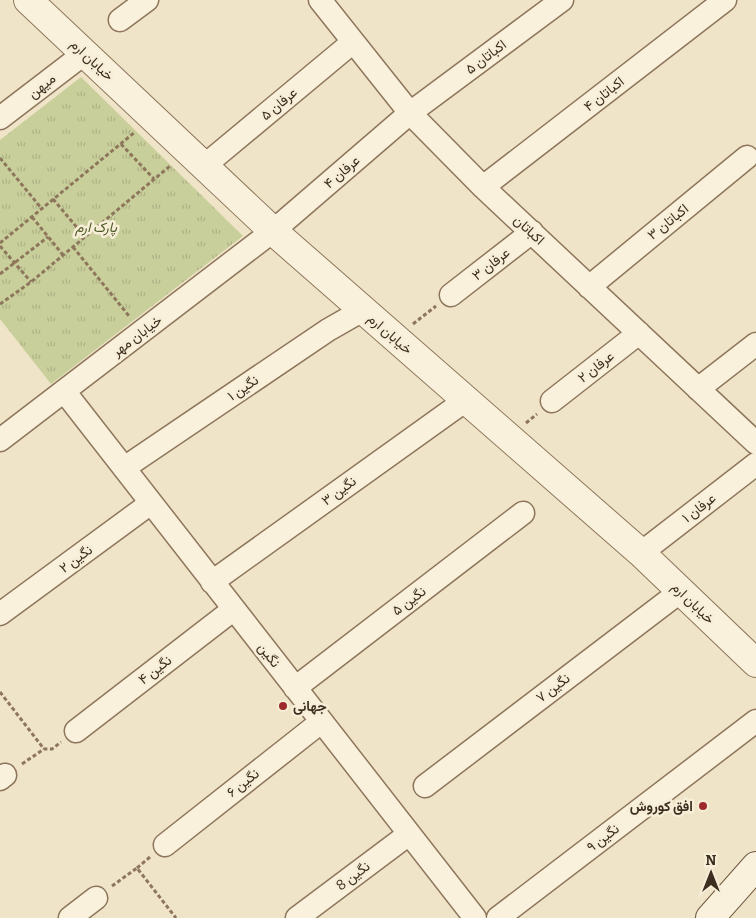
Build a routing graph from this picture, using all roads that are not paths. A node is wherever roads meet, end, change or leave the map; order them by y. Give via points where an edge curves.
1 (28, 0) edge
2 (147, 0) edge
3 (320, 0) edge
4 (562, 0) edge
5 (725, 0) edge
6 (120, 20) dead end
7 (353, 42) junction
8 (84, 53) junction
9 (410, 114) junction
10 (0, 118) edge
11 (747, 157) dead end
12 (196, 158) junction
13 (483, 187) junction
14 (273, 232) junction
15 (532, 232) junction
16 (590, 287) junction
17 (451, 295) road end
18 (363, 310) junction
19 (639, 333) junction
20 (756, 344) edge
21 (698, 389) junction
22 (64, 391) junction
23 (466, 400) junction
24 (552, 401) road end
25 (0, 440) edge
26 (756, 443) edge
27 (756, 464) edge
28 (124, 468) junction
29 (151, 503) junction
30 (523, 514) dead end
31 (641, 553) junction
32 (212, 582) junction
33 (681, 591) junction
34 (234, 609) junction
35 (0, 614) edge
36 (756, 663) edge
37 (295, 688) junction
38 (756, 721) edge
39 (322, 722) junction
40 (76, 731) road end
41 (425, 786) dead end
42 (409, 834) junction
43 (165, 845) dead end
44 (756, 866) edge
45 (96, 898) road end
46 (70, 918) edge
47 (297, 918) edge
48 (475, 918) edge
49 (498, 918) edge
50 (710, 918) edge

1 - 8 street, خیابان ارم
2 - 6 street
3 - 7 street, اکباتان
4 - 9 street, اکباتان ۵
5 - 13 street, اکباتان ۴
7 - 9 street, اکباتان
7 - 12 street, عرفان ۵
8 - 10 street, میهن
8 - 12 street, خیابان ارم
9 - 13 street, اکباتان
9 - 14 street, عرفان ۴
11 - 16 street, اکباتان ۳
12 - 14 street, خیابان ارم
13 - 15 street, اکباتان
14 - 18 street, خیابان ارم
14 - 22 street, خیابان مهر
15 - 16 street, اکباتان
15 - 17 street, عرفان ۳
16 - 19 street, اکباتان
18 - 23 street, خیابان ارم
18 - 28 street, نگین ۱ via 328,330
19 - 21 street, اکباتان
19 - 24 street, عرفان ۲
20 - 21 street
21 - 26 street, اکباتان
22 - 25 street, خیابان مهر
22 - 28 street, نگین
23 - 31 street, خیابان ارم
23 - 32 street, نگین ۳
27 - 31 street, عرفان ۱
28 - 29 street, نگین
29 - 32 street, نگین
29 - 35 street, نگین ۲
30 - 37 street, نگین ۵
31 - 33 street, خیابان ارم
32 - 34 street, نگین
33 - 36 street, خیابان ارم
33 - 41 street, نگین ۷
34 - 37 street, نگین
34 - 40 street, نگین ۴
37 - 39 street, نگین
38 - 49 street, نگین ۹
39 - 42 street, نگین
39 - 43 street, نگین ۶
42 - 47 street, نگین 8
42 - 48 street, نگین
44 - 50 street
45 - 46 street

